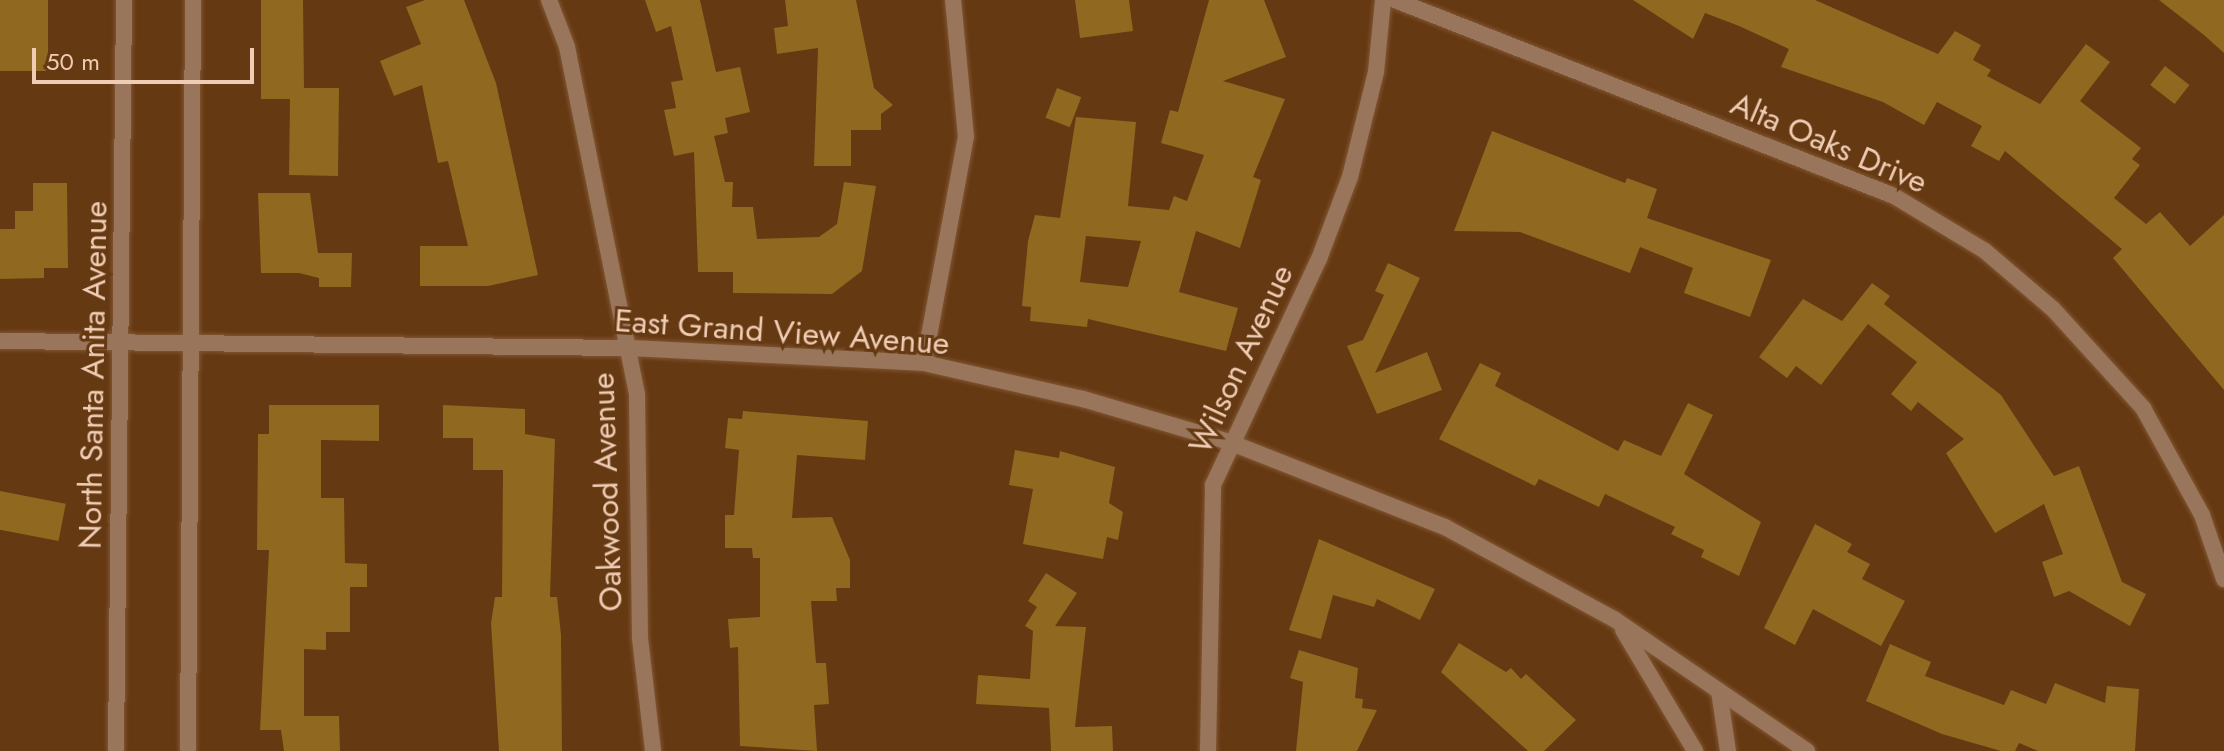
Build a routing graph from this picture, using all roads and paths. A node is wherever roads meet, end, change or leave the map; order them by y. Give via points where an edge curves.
1 (124, 0) edge
2 (193, 0) edge
3 (549, 0) edge
4 (953, 0) edge
5 (1383, 0) edge
6 (1395, 0) edge
7 (119, 340) junction
8 (0, 341) edge
9 (191, 343) junction
10 (629, 348) junction
11 (924, 363) junction
12 (1229, 442) junction
13 (2224, 579) edge
14 (1614, 619) junction
15 (1719, 691) junction
16 (1800, 749) edge
17 (116, 751) edge
18 (188, 751) edge
19 (653, 751) edge
20 (1208, 751) edge
21 (1695, 751) edge
22 (1728, 751) edge

1 - 7 street, North Santa Anita Avenue
2 - 9 street
3 - 10 street, Oakwood Avenue via 567,47
4 - 11 street via 966,137
5 - 12 street, Wilson Avenue via 1376,72 1350,177 1319,259
6 - 13 street, Alta Oaks Drive via 1869,186 1985,251 2053,309 2143,408 2202,515
7 - 8 street, East Grand View Avenue
7 - 9 street, East Grand View Avenue
7 - 17 street, North Santa Anita Avenue
9 - 10 street, East Grand View Avenue
9 - 18 street
10 - 11 street, East Grand View Avenue
10 - 19 street, Oakwood Avenue via 637,394 640,638
11 - 12 street, East Grand View Avenue via 1083,399
12 - 14 street, East Grand View Avenue via 1445,527
12 - 20 street, Wilson Avenue via 1213,485 1207,542
14 - 15 street, East Grand View Avenue
14 - 21 street
15 - 16 street, East Grand View Avenue
15 - 22 street

